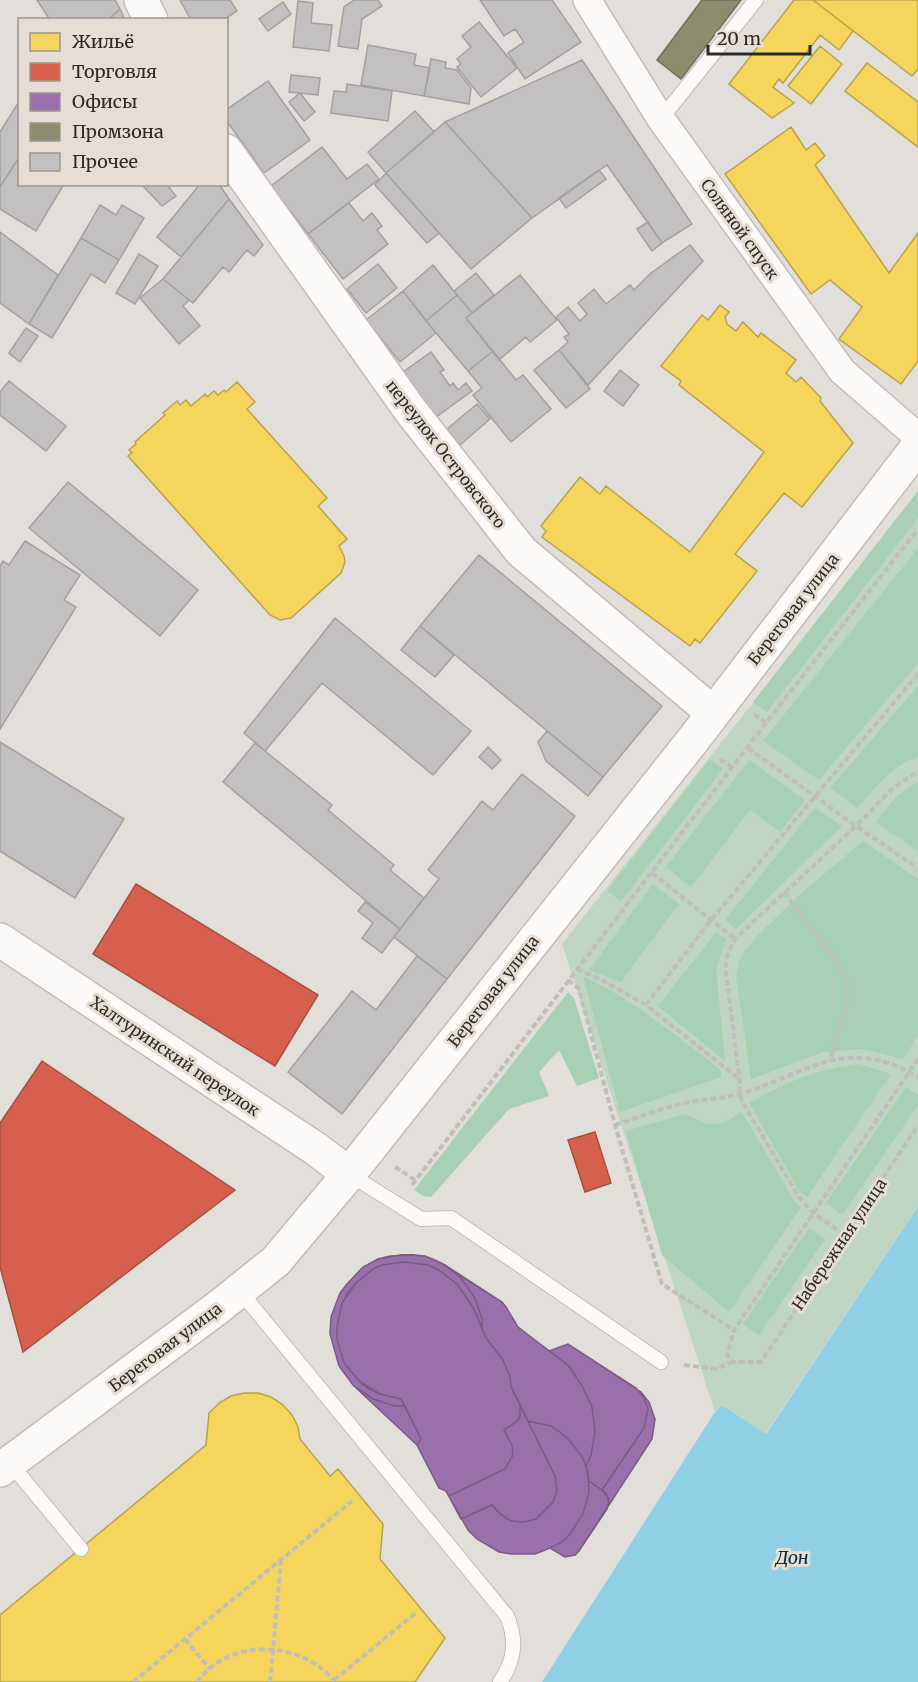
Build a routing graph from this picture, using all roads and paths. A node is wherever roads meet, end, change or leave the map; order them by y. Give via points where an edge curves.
1 (141, 0) edge
2 (587, 0) edge
3 (756, 0) edge
4 (150, 18) edge
5 (661, 120) junction
6 (228, 154) edge
7 (918, 437) edge
8 (918, 446) edge
9 (918, 529) edge
10 (918, 674) edge
11 (713, 714) junction
12 (748, 748) junction
13 (918, 771) edge
14 (813, 796) junction
15 (856, 826) junction
16 (918, 868) edge
17 (652, 873) junction
18 (785, 892) junction
19 (711, 920) junction
20 (735, 939) junction
21 (0, 940) edge
22 (577, 969) junction
23 (568, 980) junction
24 (646, 1005) junction
25 (918, 1059) edge
26 (830, 1060) junction
27 (909, 1071) junction
28 (918, 1077) edge
29 (739, 1078) junction
30 (739, 1094) junction
31 (615, 1125) junction
32 (918, 1125) edge
33 (349, 1174) junction
34 (397, 1206) junction
35 (812, 1212) junction
36 (844, 1235) junction
37 (239, 1290) junction
38 (734, 1330) junction
39 (661, 1362) joint
40 (732, 1362) junction
41 (5, 1466) edge
42 (352, 1501) dead end
43 (81, 1549) dead end
44 (281, 1560) junction
45 (417, 1612) dead end
46 (185, 1639) junction
47 (273, 1649) junction
48 (210, 1669) junction
49 (335, 1681) edge
50 (133, 1682) edge
51 (197, 1682) edge
52 (270, 1682) edge
53 (500, 1682) edge

1 - 4 main road
2 - 5 street, Соляной спуск
3 - 5 lane
5 - 7 street, Соляной спуск via 842,371
6 - 11 main road, переулок Островского via 410,410 521,551
8 - 11 main road, Береговая улица
9 - 12 path
10 - 14 path
11 - 33 main road, Береговая улица
12 - 14 path
12 - 17 path
13 - 15 path via 891,790
14 - 15 path
14 - 19 path
15 - 16 path
15 - 18 path
17 - 19 path
17 - 22 path
18 - 20 path
18 - 26 path via 843,974 847,991
19 - 20 path
19 - 24 path
20 - 29 path via 726,959 726,971
21 - 33 main road, Халтуринский переулок
22 - 23 path
22 - 24 path
23 - 31 path via 579,989
23 - 34 path
24 - 29 path
25 - 27 path
26 - 27 path via 860,1056
26 - 30 path
27 - 28 path
27 - 35 path
29 - 30 path
30 - 31 path via 681,1104
30 - 35 path via 799,1197
31 - 38 path via 662,1284
32 - 36 path, Набережная улица
33 - 34 lane
33 - 37 main road, Береговая улица via 276,1261
34 - 39 lane via 421,1219 451,1218
35 - 36 path
35 - 38 path
36 - 40 path, Набережная улица via 760,1362
37 - 41 main road, Береговая улица
37 - 53 lane via 507,1616 514,1651
38 - 40 path via 727,1355
39 - 40 path via 716,1370
41 - 43 lane
42 - 44 path
44 - 46 path
44 - 47 path
45 - 49 path
46 - 48 path
46 - 50 path
47 - 48 path via 235,1654
47 - 49 path via 298,1654
47 - 52 path
48 - 51 path

